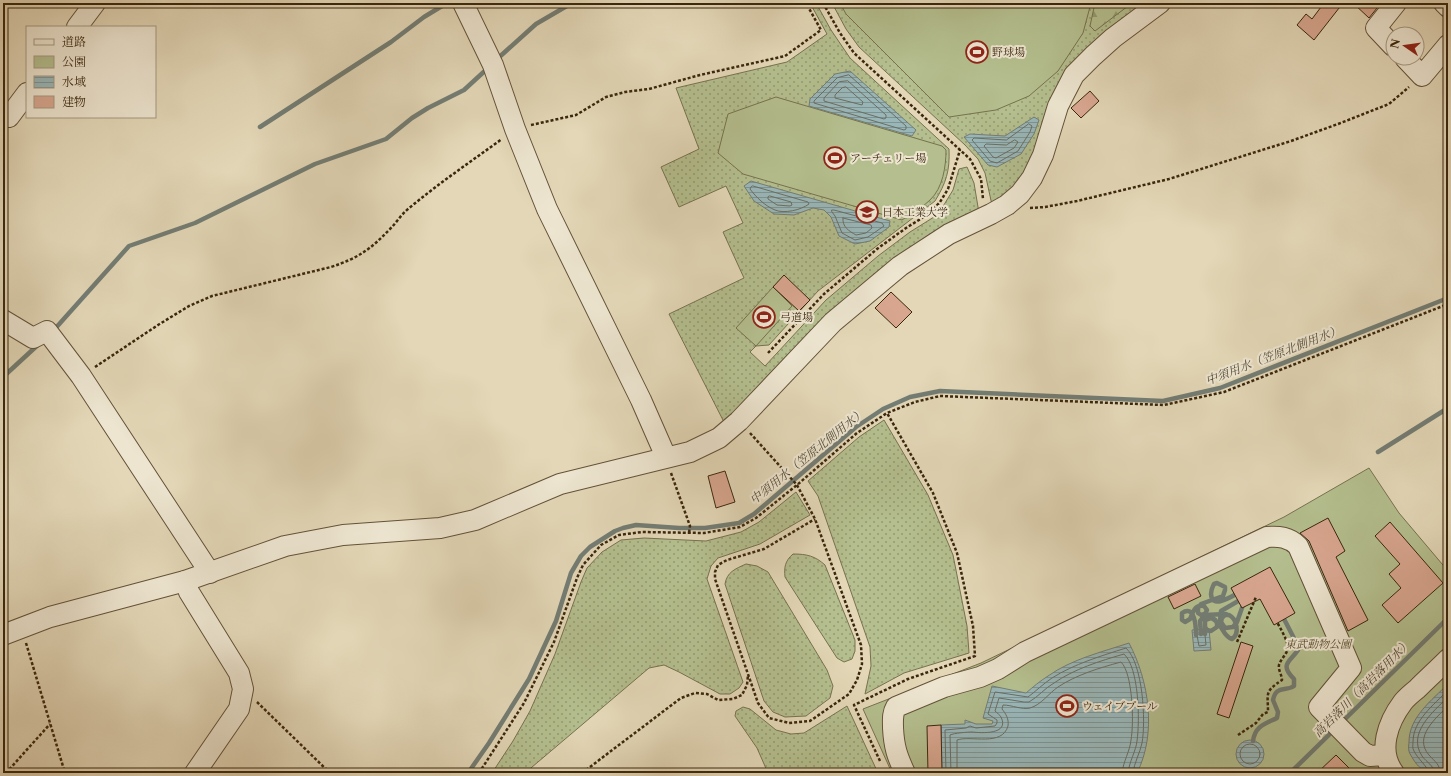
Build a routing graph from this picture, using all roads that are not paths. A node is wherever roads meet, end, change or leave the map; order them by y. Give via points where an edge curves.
1 (95, 3) edge
2 (463, 3) edge
3 (1160, 3) edge
4 (1396, 3) edge
5 (1444, 3) edge
6 (1448, 7) edge
7 (78, 26) edge
8 (1385, 38) edge
9 (1448, 45) edge
10 (1413, 66) edge
11 (26, 94) edge
12 (9, 117) dead end
13 (3, 320) edge
14 (668, 464) junction
15 (210, 573) junction
16 (185, 580) junction
17 (3, 635) edge
18 (1448, 659) edge
19 (1390, 767) edge
20 (195, 773) edge
21 (905, 773) edge

1 - 7 street
2 - 14 street via 493,65 547,209 641,400
3 - 14 street via 1113,38 1074,75 1058,106 1043,155 1032,178 1020,194 1007,205 949,234 900,266 833,322 740,421 719,438
4 - 8 street via 1376,28
5 - 6 street
9 - 10 street via 1422,76
11 - 12 street
13 - 15 street via 33,338 47,331 81,376
14 - 15 street via 560,484 475,520 440,528 343,535 286,546
15 - 16 street
16 - 17 street via 83,607
16 - 20 street via 189,592 239,673 243,689 239,709
18 - 19 street via 1404,701 1389,728 1386,739
19 - 21 street via 1363,752 1319,707 1351,668 1298,546 1288,538 1279,536 1267,537 1025,652 998,669 896,707 893,713 894,744

